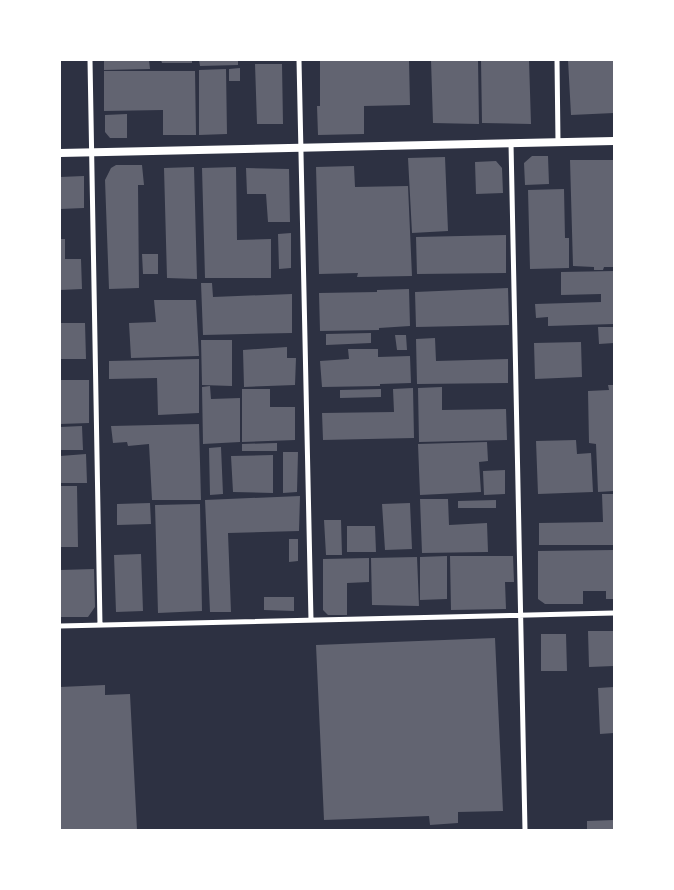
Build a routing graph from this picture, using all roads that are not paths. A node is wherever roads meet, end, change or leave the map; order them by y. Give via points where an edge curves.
1 (90, 60) edge
2 (299, 60) edge
3 (557, 60) edge
4 (614, 141) edge
5 (558, 142) junction
6 (511, 143) junction
7 (301, 148) junction
8 (92, 152) junction
9 (60, 153) edge
10 (614, 613) edge
11 (520, 615) junction
12 (311, 620) junction
13 (100, 625) junction
14 (60, 626) edge
15 (525, 830) edge

1 - 8 street
2 - 7 street
3 - 5 street
4 - 5 street
5 - 6 street
6 - 7 street
6 - 11 street
7 - 8 street
7 - 12 street
8 - 9 street
8 - 13 street
10 - 11 street
11 - 12 street
11 - 15 street
12 - 13 street
13 - 14 street

